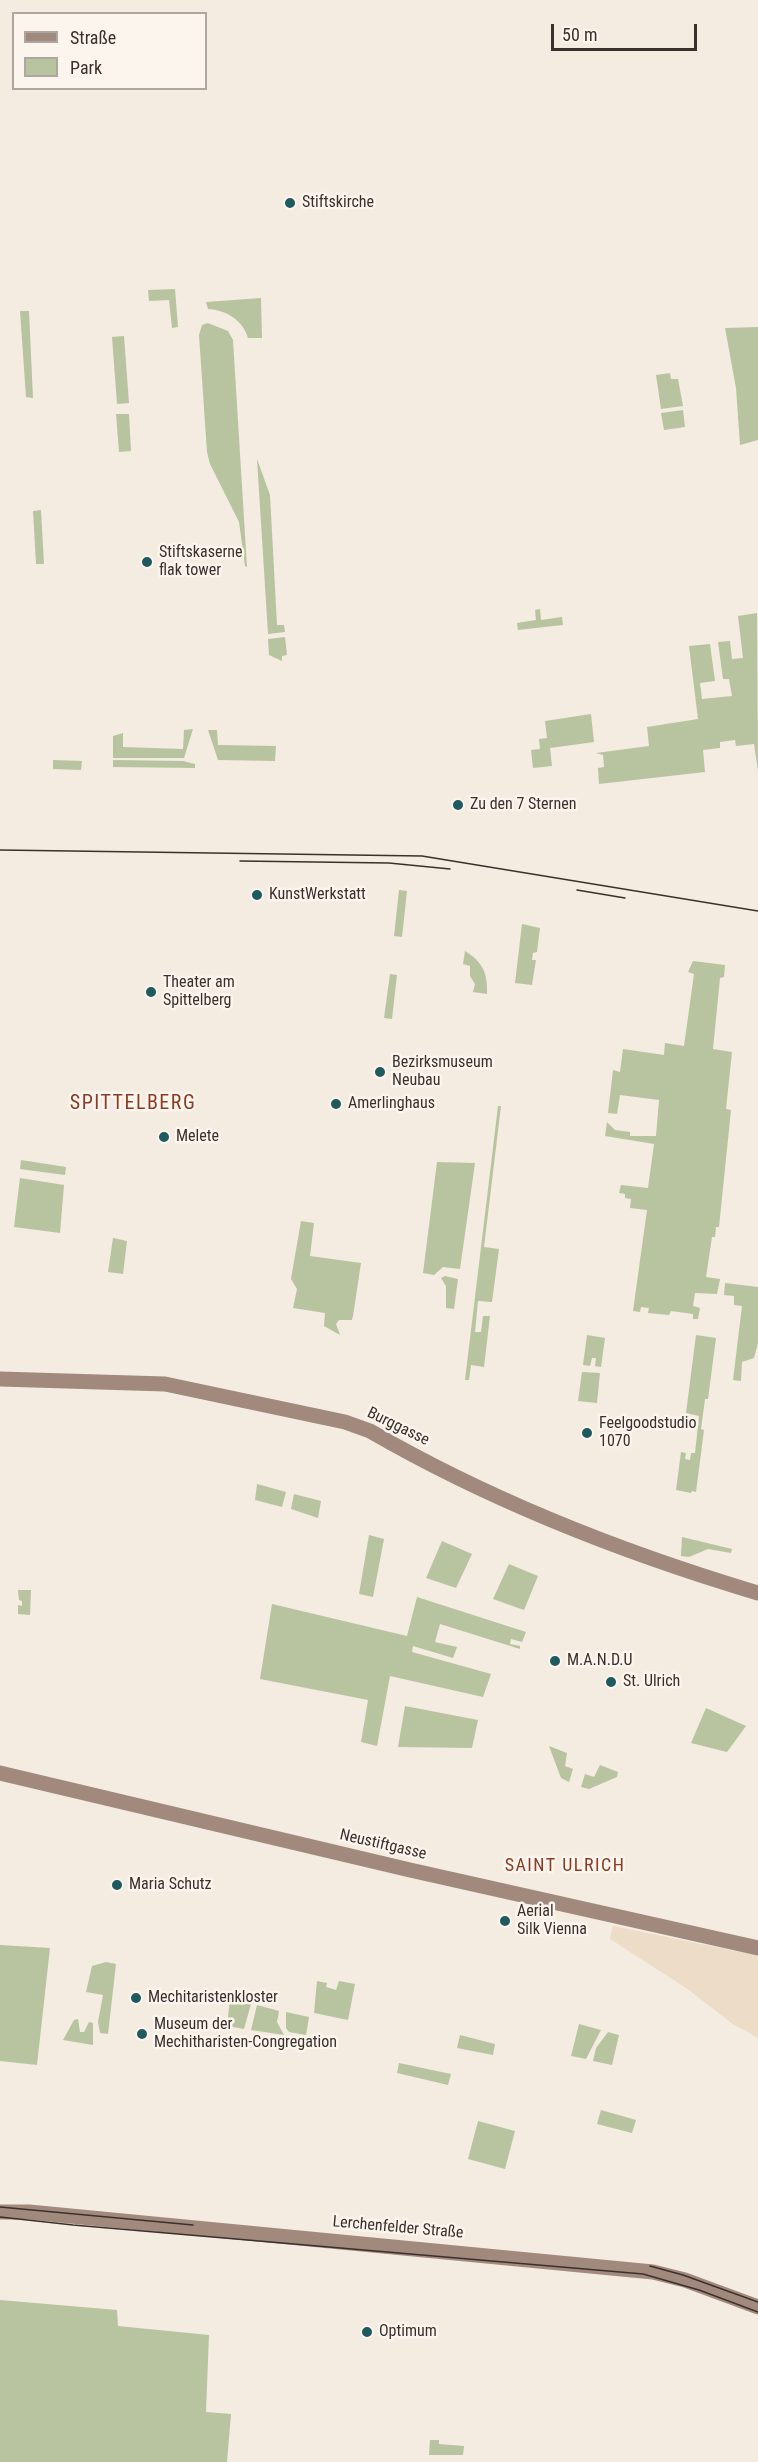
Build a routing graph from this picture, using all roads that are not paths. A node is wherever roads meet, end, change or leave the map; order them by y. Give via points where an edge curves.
1 (0, 1379) edge
2 (758, 1593) edge
3 (0, 1773) edge
4 (758, 1948) edge
5 (0, 2200) edge
6 (0, 2212) edge
7 (29, 2212) junction
8 (758, 2307) edge

1 - 2 main road, Burggasse via 165,1384 345,1422 514,1503 618,1547
3 - 4 main road, Neustiftgasse
5 - 7 main road, Lerchenfelder Straße
6 - 7 main road, Lerchenfelder Straße
7 - 8 main road, Lerchenfelder Straße via 653,2272

